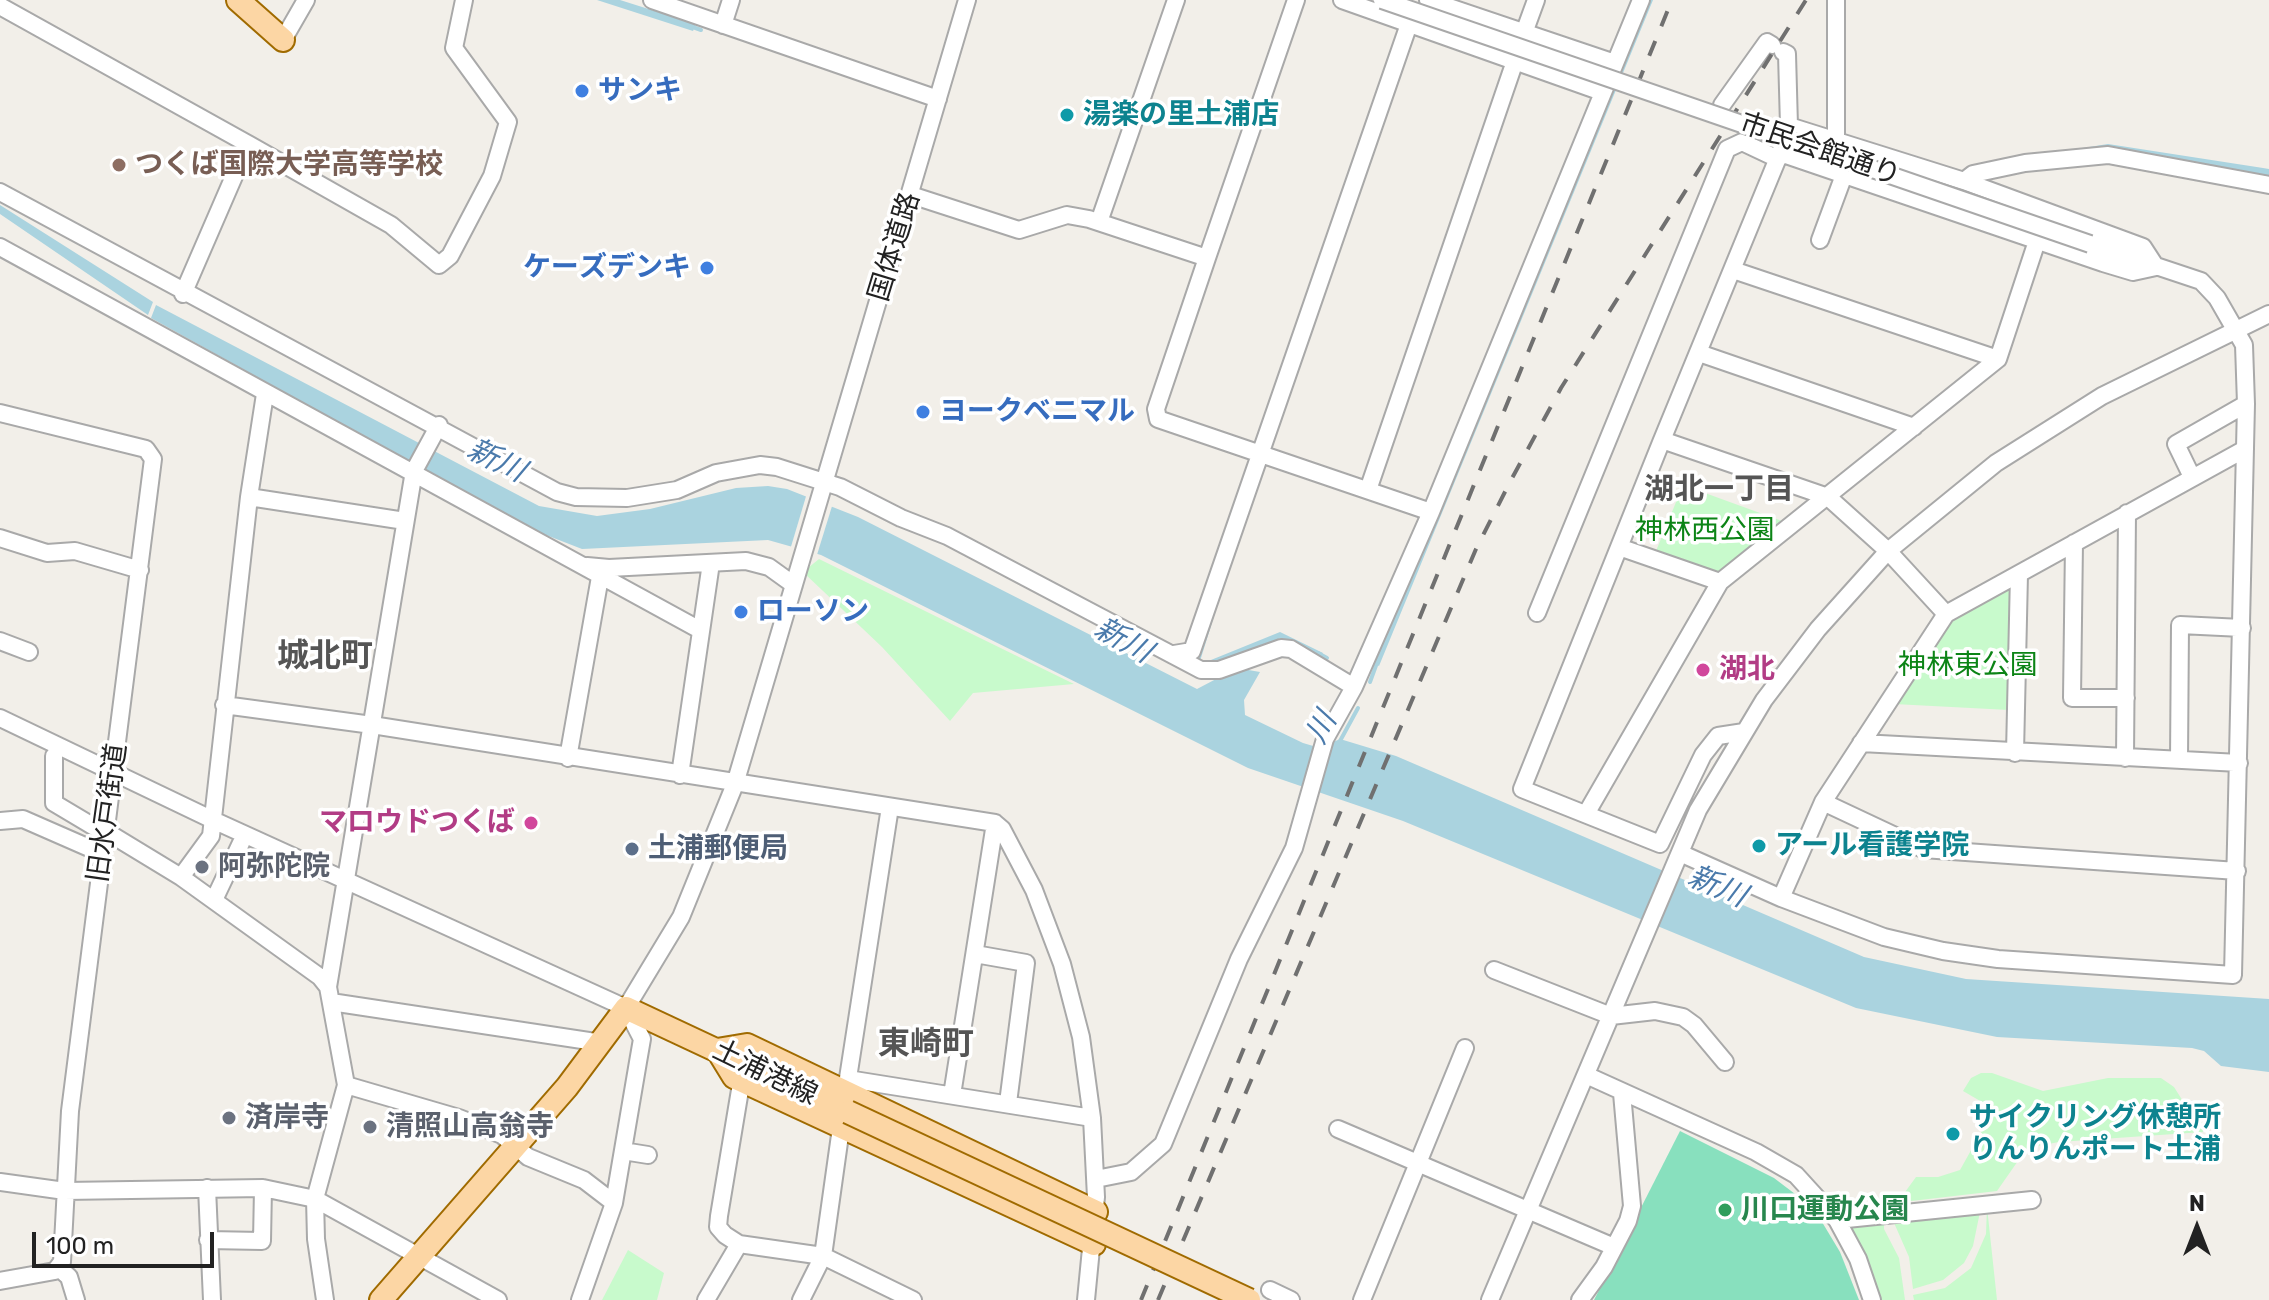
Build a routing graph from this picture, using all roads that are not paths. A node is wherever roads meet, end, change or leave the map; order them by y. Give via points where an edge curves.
1 (238, 0) edge
2 (306, 0) edge
3 (464, 0) edge
4 (652, 0) edge
5 (731, 0) edge
6 (967, 0) edge
7 (1176, 0) edge
8 (1296, 0) edge
9 (1342, 0) edge
10 (1382, 0) edge
11 (1428, 0) edge
12 (1536, 0) edge
13 (1641, 0) edge
14 (1836, 0) edge
15 (0, 6) edge
16 (1409, 24) junction
17 (723, 25) junction
18 (1524, 33) junction
19 (283, 40) joint
20 (1515, 61) junction
21 (1615, 63) junction
22 (1602, 92) junction
23 (938, 99) junction
24 (1722, 105) dead end
25 (1789, 126) junction
26 (1836, 141) junction
27 (248, 144) junction
28 (1779, 156) junction
29 (1844, 175) junction
30 (1964, 181) junction
31 (2269, 185) edge
32 (0, 192) edge
33 (911, 195) junction
34 (1099, 222) junction
35 (1820, 240) dead end
36 (2037, 241) junction
37 (0, 247) edge
38 (1207, 258) junction
39 (2156, 267) junction
40 (1733, 270) junction
41 (183, 294) junction
42 (2269, 314) edge
43 (2236, 331) junction
44 (1699, 353) junction
45 (1998, 359) junction
46 (265, 394) junction
47 (2246, 404) junction
48 (0, 413) edge
49 (1914, 427) junction
50 (434, 433) junction
51 (1662, 440) junction
52 (2245, 449) junction
53 (1259, 454) junction
54 (414, 471) junction
55 (2192, 477) junction
56 (824, 488) junction
57 (1368, 490) junction
58 (249, 497) junction
59 (1828, 497) junction
60 (1431, 512) junction
61 (2127, 513) junction
62 (405, 521) junction
63 (0, 538) edge
64 (2074, 543) junction
65 (1619, 547) junction
66 (1888, 551) junction
67 (711, 563) junction
68 (578, 565) junction
69 (140, 570) junction
70 (2019, 574) junction
71 (600, 577) junction
72 (1720, 582) junction
73 (794, 585) junction
74 (1537, 613) dead end
75 (1946, 614) junction
76 (2242, 628) junction
77 (700, 630) junction
78 (0, 641) edge
79 (29, 652) dead end
80 (1174, 654) junction
81 (1354, 687) junction
82 (2126, 698) junction
83 (224, 705) junction
84 (0, 718) edge
85 (372, 725) junction
86 (1744, 732) junction
87 (1861, 743) junction
88 (2015, 753) junction
89 (54, 756) dead end
90 (568, 758) junction
91 (2125, 758) junction
92 (2179, 760) junction
93 (2239, 763) junction
94 (115, 772) junction
95 (680, 775) junction
96 (735, 784) junction
97 (1823, 802) junction
98 (890, 807) junction
99 (1586, 814) junction
100 (213, 820) junction
101 (0, 821) edge
102 (995, 823) junction
103 (106, 833) junction
104 (241, 843) dead end
105 (103, 854) junction
106 (1678, 858) junction
107 (2237, 871) junction
108 (181, 877) junction
109 (344, 878) junction
110 (1781, 898) junction
111 (214, 900) junction
112 (975, 954) junction
113 (1494, 970) dead end
114 (330, 994) junction
115 (626, 1008) junction
116 (1611, 1016) junction
117 (602, 1043) junction
118 (1465, 1048) dead end
119 (1725, 1062) dead end
120 (1586, 1075) junction
121 (741, 1084) dead end
122 (346, 1085) junction
123 (1622, 1093) junction
124 (952, 1095) junction
125 (846, 1103) junction
126 (1008, 1103) junction
127 (1092, 1118) junction
128 (1338, 1129) dead end
129 (515, 1147) junction
130 (623, 1151) junction
131 (648, 1155) dead end
132 (1417, 1163) junction
133 (1096, 1179) junction
134 (0, 1182) edge
135 (207, 1188) junction
136 (263, 1188) junction
137 (65, 1191) junction
138 (315, 1199) junction
139 (2032, 1200) dead end
140 (614, 1203) junction
141 (1529, 1209) junction
142 (1096, 1212) junction
143 (1837, 1220) junction
144 (208, 1240) junction
145 (739, 1244) junction
146 (1094, 1244) junction
147 (1614, 1247) junction
148 (420, 1256) junction
149 (823, 1256) junction
150 (59, 1268) junction
151 (0, 1281) edge
152 (1260, 1295) edge
153 (76, 1300) edge
154 (212, 1300) edge
155 (325, 1300) edge
156 (381, 1300) edge
157 (498, 1300) edge
158 (580, 1300) edge
159 (706, 1300) edge
160 (801, 1300) edge
161 (913, 1300) edge
162 (1086, 1300) edge
163 (1291, 1300) edge
164 (1362, 1300) edge
165 (1490, 1300) edge
166 (1580, 1300) edge
167 (1872, 1300) edge

1 - 19 main road
2 - 19 street
3 - 27 street via 454,48 508,122 492,176 450,256 439,265 391,225
4 - 17 street
5 - 17 street
6 - 23 street, 国体道路
7 - 34 street
8 - 38 street
9 - 16 street
10 - 39 street, 市民会館通り, bridge
11 - 18 street
12 - 18 street
13 - 21 street
14 - 26 street
15 - 27 street
16 - 20 street
16 - 53 street
17 - 23 street
18 - 21 street
20 - 22 street
20 - 57 street
21 - 22 street
22 - 60 street
23 - 33 street, 国体道路
24 - 25 street via 1767,42 1787,54
25 - 26 street
25 - 28 street
26 - 30 street
27 - 41 street
28 - 29 street
28 - 40 street
28 - 74 street via 1742,142 1727,149
29 - 35 street
29 - 36 street
30 - 31 street via 1973,174 2025,163 2108,155
30 - 39 street via 2143,247
32 - 41 street
33 - 34 street via 1019,230 1067,215
33 - 56 street, 国体道路
34 - 38 street
36 - 39 street via 2133,272
36 - 45 street
37 - 46 street
38 - 53 street via 1154,414
39 - 43 street, 市民会館通り via 2201,281
40 - 44 street
40 - 45 street
41 - 50 street
42 - 43 street
43 - 47 street, 市民会館通り via 2245,355
43 - 66 street via 2102,396 2043,432 1996,463
44 - 49 street
44 - 51 street
45 - 49 street
46 - 54 street
46 - 58 street
47 - 52 street, 市民会館通り
47 - 55 street via 2176,444
48 - 69 street, 旧水戸街道 via 149,450 153,459
49 - 59 street
50 - 54 street
50 - 56 street via 540,486 576,497 653,495 716,473 760,465
51 - 59 street
51 - 65 street
52 - 55 street
52 - 76 street, 市民会館通り
53 - 57 street
53 - 80 street via 1192,651
54 - 62 street
54 - 68 street
55 - 61 street
56 - 73 street, 国体道路
56 - 80 street via 947,536
57 - 60 street
58 - 62 street
58 - 83 street
59 - 66 street
59 - 72 street
60 - 81 street
61 - 64 street
61 - 82 street
62 - 85 street
63 - 69 street via 47,553 75,551
64 - 70 street
64 - 82 street via 2072,698
65 - 72 street
65 - 99 street via 1522,789
66 - 75 street
66 - 86 street via 1818,629
67 - 68 street
67 - 73 street via 760,563
67 - 77 street
68 - 71 street
69 - 94 street, 旧水戸街道
70 - 75 street
70 - 88 street
71 - 77 street
71 - 90 street
72 - 99 street
73 - 96 street, 国体道路
75 - 87 street
76 - 92 street via 2180,625
76 - 93 street, 市民会館通り
77 - 95 street
78 - 79 street
80 - 81 street via 1183,663 1210,672 1291,649
81 - 133 street via 1325,739 1284,872 1239,959 1163,1144 1131,1172
82 - 91 street
83 - 85 street
83 - 100 street
84 - 94 street
85 - 90 street
85 - 109 street
86 - 99 street via 1718,736 1703,755 1660,844
86 - 106 street via 1698,810
87 - 88 street
87 - 97 street
88 - 91 street
89 - 103 street via 54,803
90 - 95 street
91 - 92 street
92 - 93 street
93 - 107 street, 市民会館通り
94 - 100 street
94 - 103 street, 旧水戸街道
95 - 96 street
96 - 98 street
96 - 115 street, 国体道路 via 681,917
97 - 107 street via 1923,849
97 - 110 street
98 - 102 street
98 - 125 street
100 - 108 street via 211,836
100 - 109 street
101 - 105 street via 23,819
102 - 112 street
102 - 127 street via 1034,890 1062,964 1081,1037
103 - 105 street, 旧水戸街道
103 - 108 street
104 - 111 street
105 - 137 street, 旧水戸街道 via 73,1082
106 - 110 street
106 - 116 street
107 - 110 street, 市民会館通り via 2233,975 1943,951 1884,937
108 - 111 street
109 - 114 street
109 - 115 street
111 - 114 street
112 - 124 street
112 - 126 street via 1026,963
113 - 116 street
114 - 117 street
114 - 122 street
115 - 117 main road
115 - 125 main road, 土浦港線
115 - 130 street via 642,1039
116 - 119 street via 1655,1011 1683,1017
116 - 120 street
117 - 129 main road
118 - 132 street
120 - 123 street
120 - 141 street
121 - 145 street via 718,1227
122 - 129 street via 459,1118 502,1135
122 - 138 street
123 - 143 street via 1796,1175 1825,1194
123 - 147 street via 1632,1206
124 - 125 street
124 - 126 street
125 - 142 main road
125 - 146 main road
125 - 149 street
125 - 152 main road, 土浦港線, bridge
126 - 127 street
127 - 133 street
128 - 132 street
129 - 140 street via 584,1180
129 - 148 main road
130 - 131 street
130 - 140 street
132 - 141 street
132 - 164 street
133 - 142 street
134 - 137 street
135 - 136 street
135 - 137 street
135 - 144 street
136 - 138 street
136 - 144 street via 262,1241
137 - 150 street, 旧水戸街道
138 - 148 street
138 - 155 street
139 - 143 street
140 - 158 street
141 - 147 street
141 - 165 street
142 - 146 street
143 - 167 street
144 - 154 street
145 - 149 street
145 - 159 street
146 - 162 street
147 - 166 street
148 - 156 main road
148 - 157 street
149 - 160 street
149 - 161 street
150 - 151 street
150 - 153 street via 69,1277
152 - 163 street

